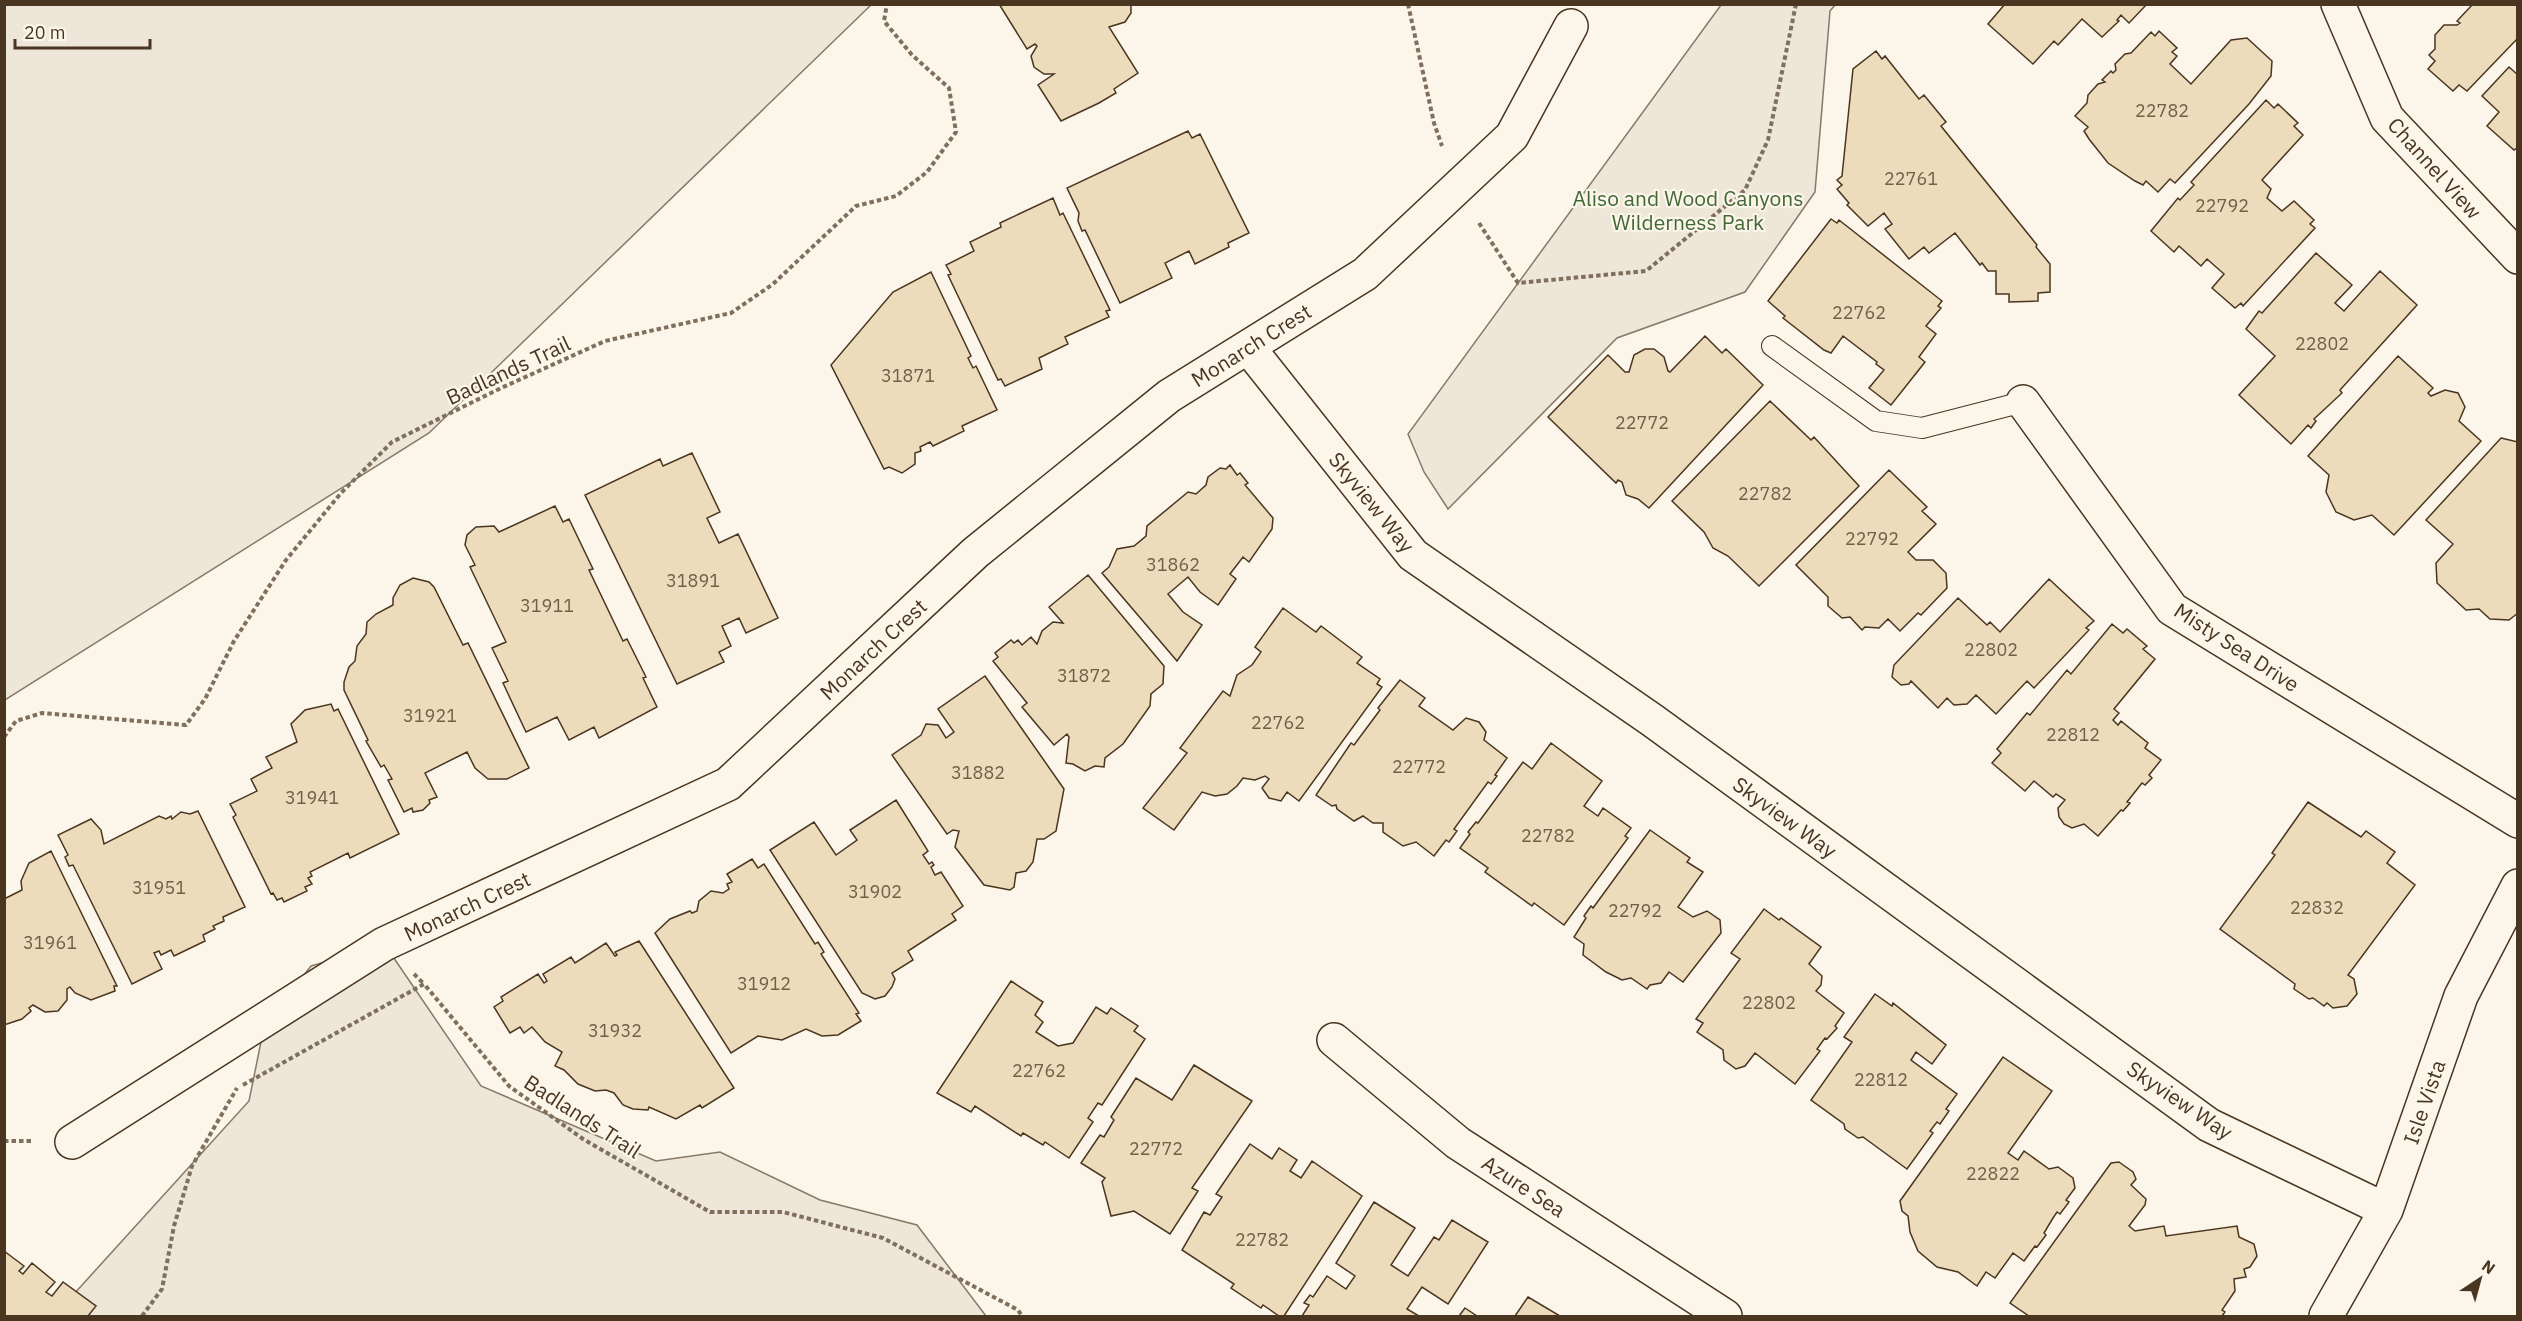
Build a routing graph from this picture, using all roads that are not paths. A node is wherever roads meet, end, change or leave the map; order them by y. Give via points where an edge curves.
1 (2338, 4) edge
2 (1571, 27) dead end
3 (2517, 257) edge
4 (1772, 346) dead end
5 (1248, 347) junction
6 (2023, 402) joint
7 (2517, 821) edge
8 (2517, 886) edge
9 (1334, 1040) dead end
10 (72, 1142) dead end
11 (2386, 1210) junction
12 (1725, 1317) edge
13 (2326, 1317) edge

1 - 3 street, Channel View via 2387,118
2 - 5 street, Monarch Crest via 1512,136 1365,274
4 - 6 lane via 1876,421 1922,428
5 - 10 street, Monarch Crest via 1169,396 975,553 728,784 384,944
5 - 11 street, Skyview Way via 1413,555 1652,720 2209,1125
6 - 7 street, Misty Sea Drive via 2172,609
8 - 11 street, Isle Vista via 2461,996
9 - 12 street, Azure Sea via 1458,1143
11 - 13 street, Isle Vista

